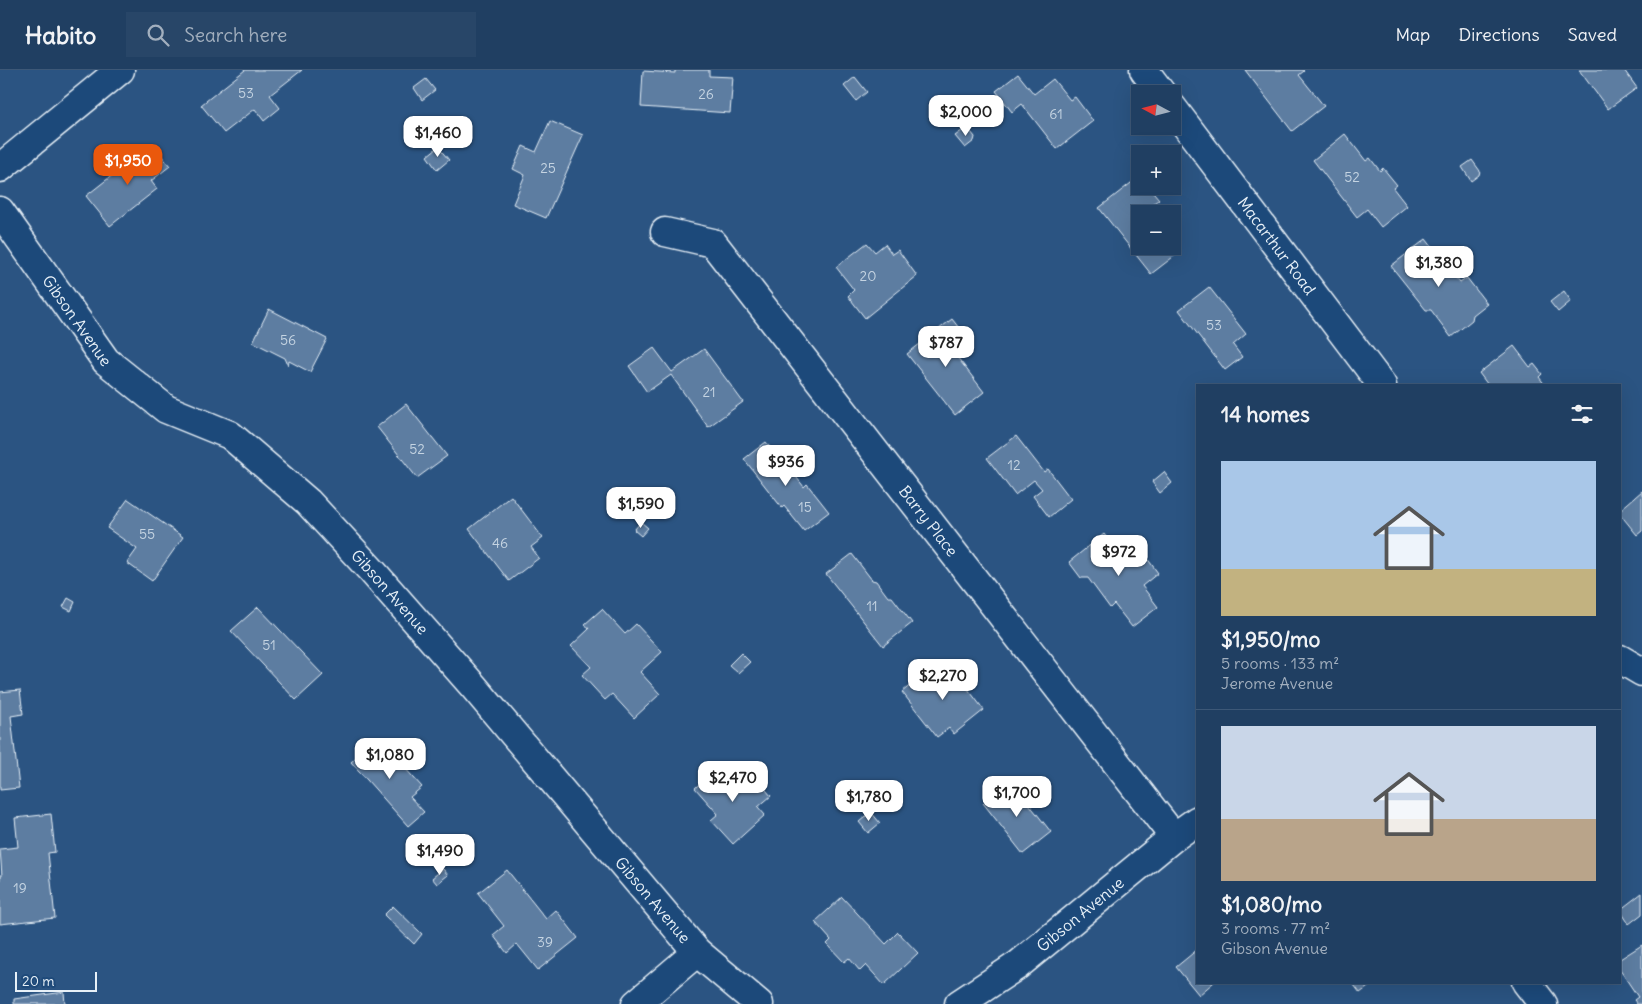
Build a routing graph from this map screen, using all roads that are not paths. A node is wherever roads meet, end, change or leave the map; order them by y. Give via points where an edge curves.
1 (120, 70) edge
2 (1144, 70) edge
3 (1155, 85) edge
4 (1181, 119) edge
5 (0, 168) edge
6 (0, 211) edge
7 (665, 232) dead end
8 (1381, 384) edge
9 (1621, 660) edge
10 (1642, 672) edge
11 (1196, 821) edge
12 (1174, 837) junction
13 (697, 952) junction
14 (1528, 984) edge
15 (636, 1004) edge
16 (758, 1004) edge
17 (959, 1004) edge
18 (1543, 1004) edge

1 - 5 street
2 - 3 street
4 - 8 street, Macarthur Road
6 - 13 street, Gibson Avenue via 106,361 166,409 230,435 308,502 467,680
7 - 12 street, Barry Place via 713,243
9 - 10 street
11 - 12 street, Gibson Avenue
12 - 17 street, Gibson Avenue via 1018,965
13 - 15 street
13 - 16 street, Gibson Avenue
14 - 18 street

